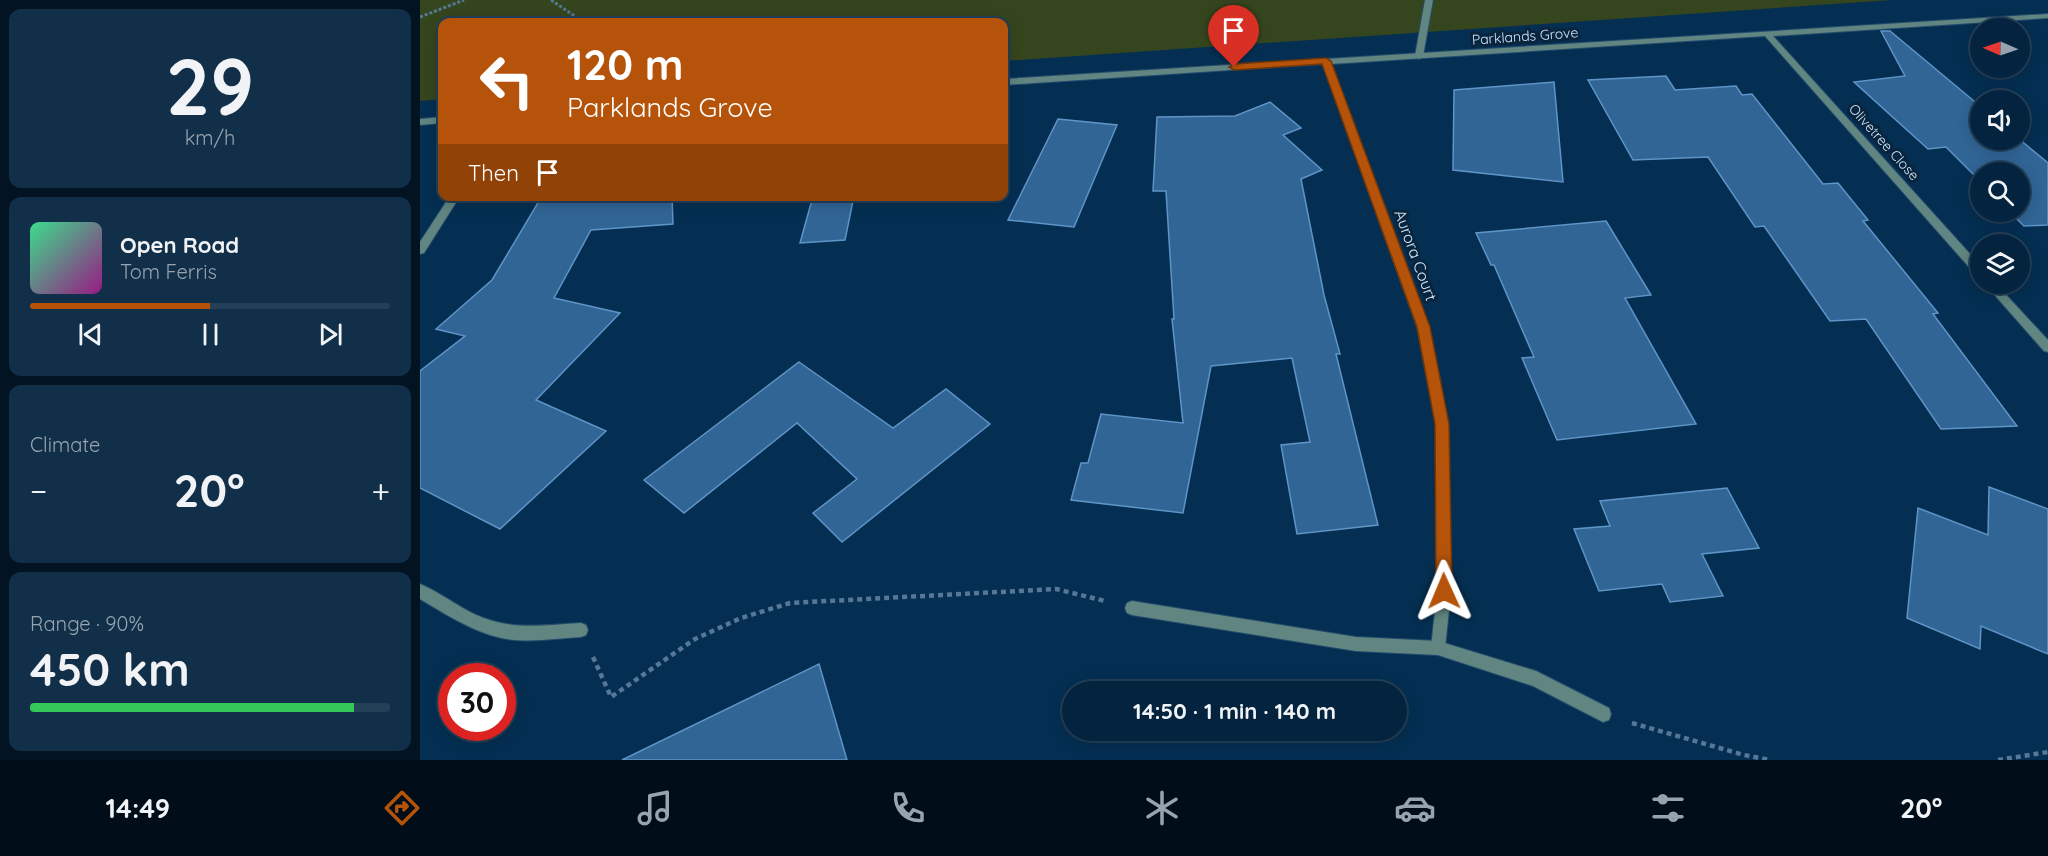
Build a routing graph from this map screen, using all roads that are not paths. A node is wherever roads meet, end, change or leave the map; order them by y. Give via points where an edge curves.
1 (1429, 0) edge
2 (2048, 16) edge
3 (1766, 33) junction
4 (1419, 56) junction
5 (1326, 61) junction
6 (1008, 82) edge
7 (438, 120) edge
8 (420, 122) edge
9 (452, 201) edge
10 (420, 250) edge
11 (1970, 261) edge
12 (1999, 294) edge
13 (2048, 348) edge
14 (420, 591) edge
15 (1132, 608) road end
16 (581, 630) road end
17 (1438, 648) junction
18 (1603, 714) road end

1 - 4 street
2 - 3 street, Parklands Grove
3 - 4 street, Parklands Grove
3 - 11 street, Olivetree Close
4 - 5 street, Parklands Grove
5 - 6 street, Parklands Grove
5 - 17 street, Aurora Court via 1423,327 1442,424 1444,591
7 - 8 street
9 - 10 street
12 - 13 street
14 - 16 street via 497,630
15 - 17 street via 1356,644
17 - 18 street via 1536,679

